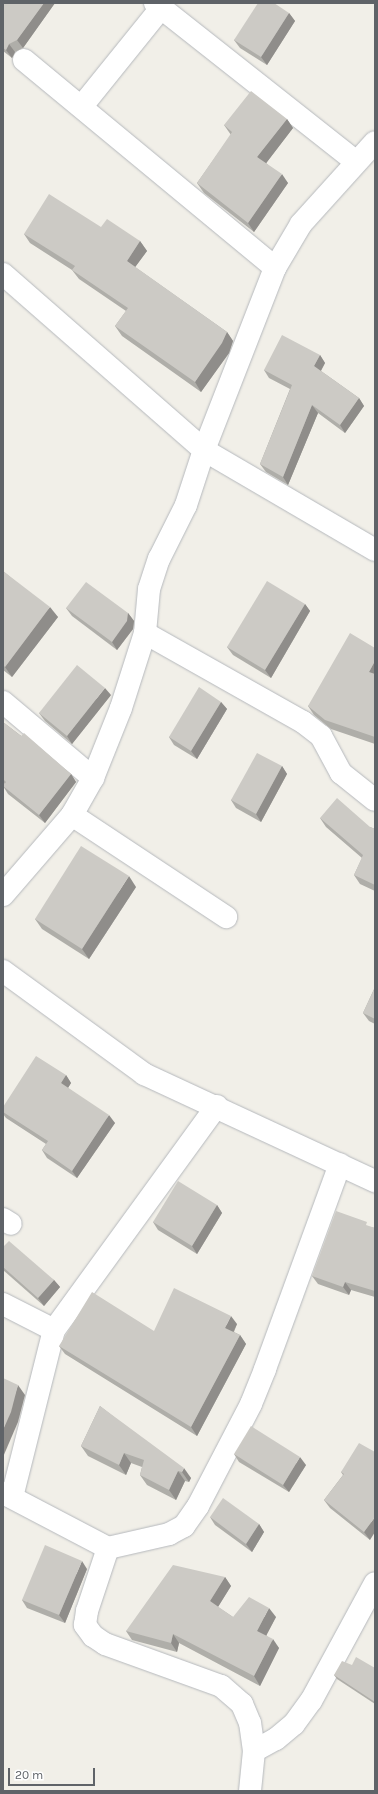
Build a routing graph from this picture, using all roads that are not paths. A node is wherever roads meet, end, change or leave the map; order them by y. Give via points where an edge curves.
1 (158, 5) edge
2 (24, 60) dead end
3 (82, 106) junction
4 (375, 142) edge
5 (356, 162) junction
6 (275, 268) junction
7 (3, 274) edge
8 (204, 450) junction
9 (375, 550) edge
10 (145, 634) junction
11 (3, 702) edge
12 (93, 778) junction
13 (375, 800) edge
14 (72, 815) junction
15 (3, 895) edge
16 (226, 918) dead end
17 (3, 971) edge
18 (217, 1106) junction
19 (340, 1164) junction
20 (375, 1181) edge
21 (3, 1304) edge
22 (54, 1330) junction
23 (7, 1495) edge
24 (108, 1548) junction
25 (375, 1583) edge
26 (254, 1751) junction
27 (250, 1791) edge

1 - 3 street
1 - 5 street
2 - 3 street
3 - 6 street
4 - 5 street
5 - 6 street via 301,224
6 - 8 street
7 - 8 street
8 - 9 street
8 - 10 street via 186,505 159,559 149,589
10 - 12 street via 121,708
10 - 13 street via 303,722 321,736 341,773
11 - 12 street
12 - 14 street
14 - 15 street
14 - 16 street
17 - 18 street via 144,1074
18 - 19 street
18 - 22 street
19 - 20 street
19 - 24 street via 262,1376 198,1506 184,1526 168,1534
21 - 22 street
22 - 23 street
23 - 24 street
24 - 26 street via 87,1611 85,1625 93,1636 104,1644 221,1686 242,1704 250,1723
25 - 26 street via 311,1701 294,1724 276,1739
26 - 27 street

